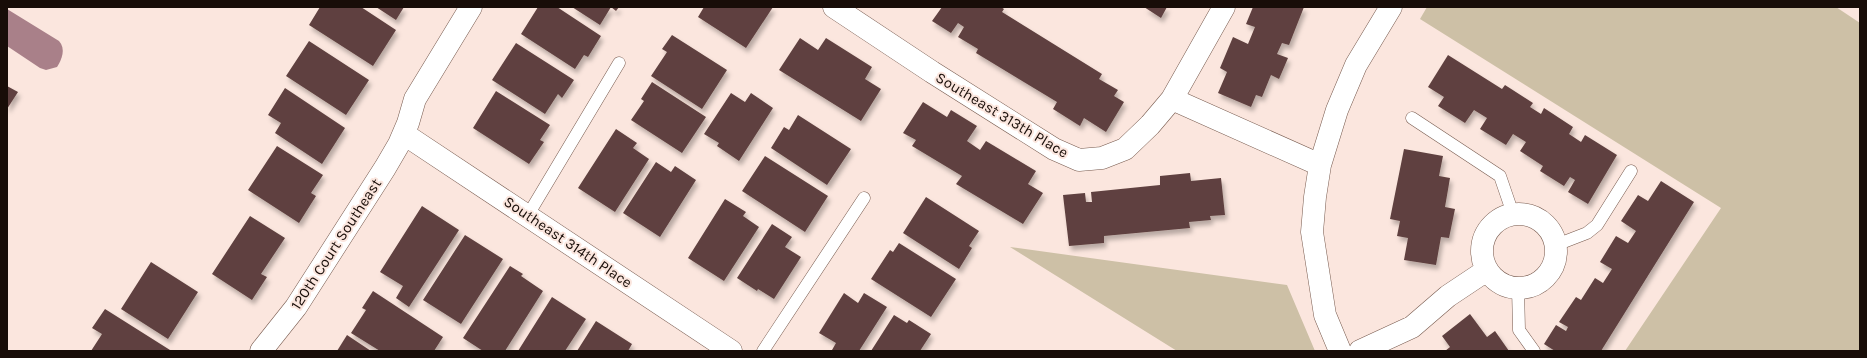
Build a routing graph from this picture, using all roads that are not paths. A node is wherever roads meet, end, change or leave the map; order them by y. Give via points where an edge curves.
1 (471, 7) edge
2 (834, 7) edge
3 (1224, 7) edge
4 (1391, 7) edge
5 (619, 63) dead end
6 (1172, 99) junction
7 (1412, 118) dead end
8 (404, 134) junction
9 (1320, 164) junction
10 (1631, 171) dead end
11 (864, 198) dead end
12 (1513, 214) junction
13 (528, 215) junction
14 (1556, 245) junction
15 (1488, 270) junction
16 (1518, 288) junction
17 (261, 351) edge
18 (731, 351) edge
19 (763, 351) edge
20 (1340, 351) edge
21 (1360, 351) edge
22 (1534, 351) edge

1 - 8 street, 120th Court Southeast via 415,99
2 - 6 street, Southeast 313th Place via 1020,128 1054,149 1079,160 1102,158 1126,149
3 - 6 street, Southeast 313th Place
4 - 9 street via 1356,65
5 - 13 lane
6 - 9 street
7 - 12 lane via 1500,176
8 - 13 street, Southeast 314th Place
8 - 17 street, 120th Court Southeast via 300,300
9 - 20 street via 1312,232 1325,315
10 - 14 lane via 1597,225 1587,233
11 - 19 lane
12 - 14 street via 1536,217 1546,224
12 - 15 street via 1501,218 1485,235 1482,253
13 - 18 street, Southeast 314th Place
14 - 16 street via 1553,266 1547,275 1529,287
15 - 16 street via 1496,279
15 - 21 street via 1448,296 1412,327
16 - 22 lane via 1519,330

